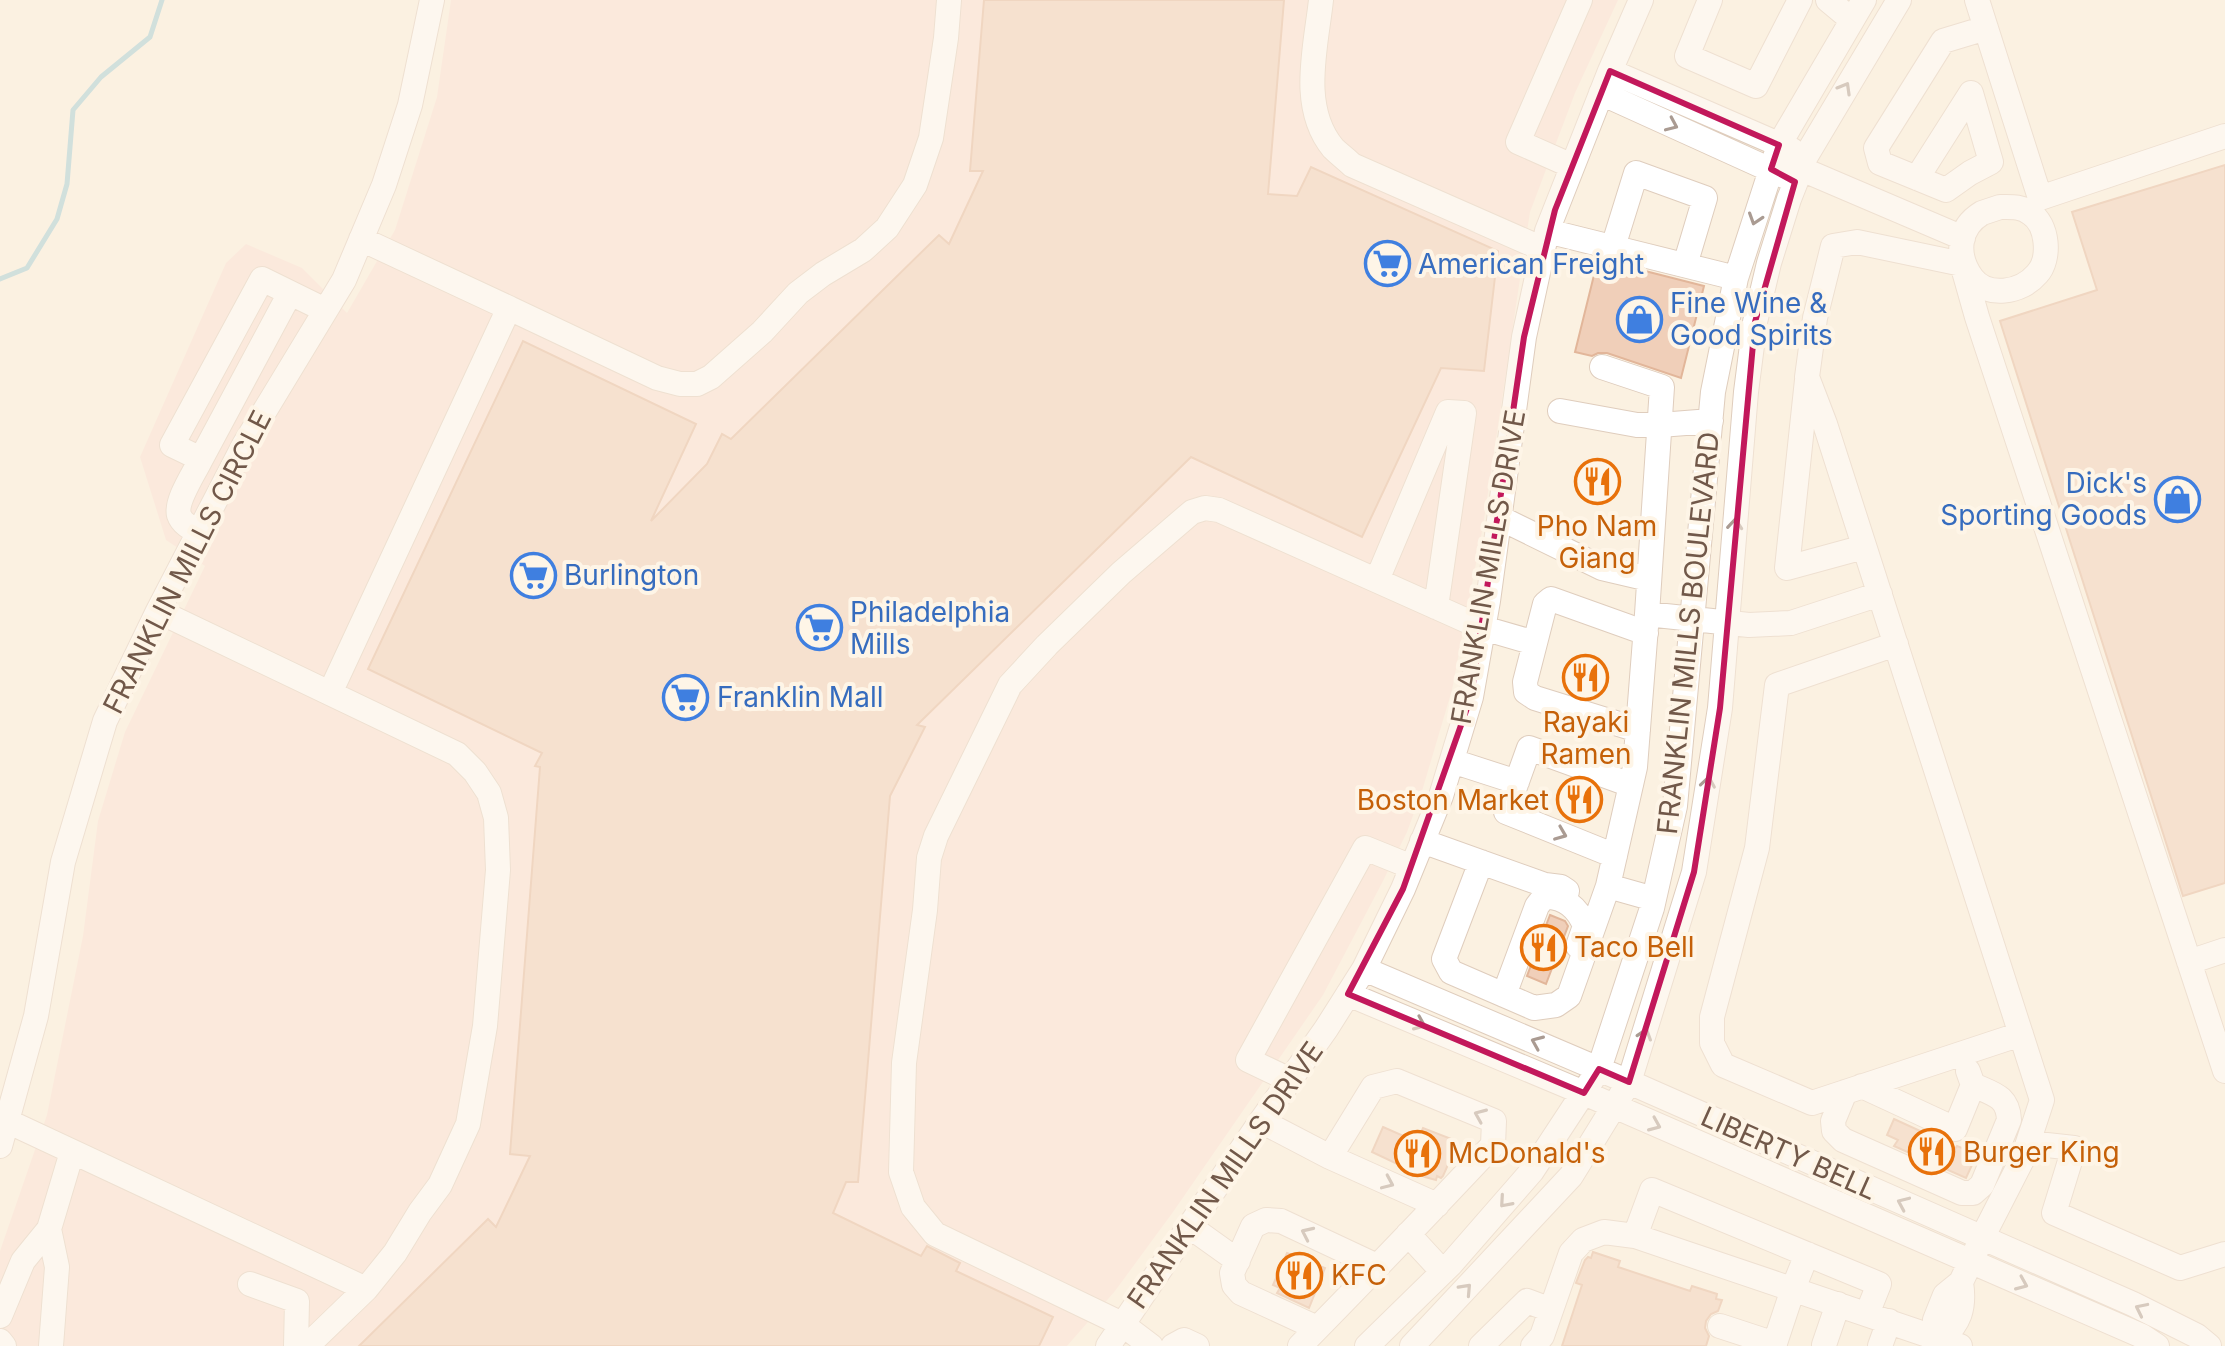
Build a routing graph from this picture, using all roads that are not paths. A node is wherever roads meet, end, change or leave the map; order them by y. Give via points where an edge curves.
1 (432, 0) edge
2 (949, 0) edge
3 (1321, 0) edge
4 (1580, 0) edge
5 (1641, 0) edge
6 (1710, 0) edge
7 (1800, 0) edge
8 (1828, 0) edge
9 (1899, 0) edge
10 (1977, 0) edge
11 (1858, 10) edge
12 (1986, 28) junction
13 (1605, 82) junction
14 (2003, 82) junction
15 (1971, 93) junction
16 (2225, 136) edge
17 (1775, 157) junction
18 (1572, 166) junction
19 (1800, 169) junction
20 (1917, 178) junction
21 (2036, 206) junction
22 (1963, 238) junction
23 (361, 239) junction
24 (1545, 240) junction
25 (1613, 247) junction
26 (1962, 264) junction
27 (1685, 265) junction
28 (1736, 278) junction
29 (509, 308) junction
30 (325, 310) junction
31 (1602, 367) dead end
32 (1807, 377) junction
33 (1560, 411) dead end
34 (1711, 421) junction
35 (1660, 425) junction
36 (1500, 518) junction
37 (199, 532) junction
38 (1864, 547) junction
39 (1649, 579) junction
40 (1377, 580) junction
41 (1880, 594) junction
42 (1565, 604) junction
43 (1436, 607) junction
44 (158, 611) junction
45 (1694, 618) junction
46 (1646, 623) junction
47 (1727, 623) junction
48 (1483, 628) junction
49 (1535, 643) junction
50 (1896, 644) junction
51 (330, 693) junction
52 (1638, 725) junction
53 (1452, 761) junction
54 (1678, 775) junction
55 (1633, 776) junction
56 (1517, 782) junction
57 (1422, 841) junction
58 (1615, 856) junction
59 (1481, 862) junction
60 (1412, 867) junction
61 (1530, 880) junction
62 (1604, 897) junction
63 (1654, 899) junction
64 (2225, 950) edge
65 (2189, 962) junction
66 (1364, 969) junction
67 (1496, 991) junction
68 (1348, 994) junction
69 (1556, 1005) junction
70 (2021, 1034) junction
71 (1963, 1053) junction
72 (1599, 1069) junction
73 (2225, 1071) edge
74 (1290, 1080) junction
75 (1629, 1082) junction
76 (1973, 1085) junction
77 (1854, 1089) junction
78 (1584, 1093) junction
79 (1614, 1107) junction
80 (7, 1121) junction
81 (1261, 1121) junction
82 (2028, 1143) junction
83 (0, 1146) edge
84 (72, 1152) junction
85 (1330, 1157) junction
86 (1437, 1205) junction
87 (1189, 1226) junction
88 (49, 1229) junction
89 (1408, 1234) junction
90 (1635, 1236) junction
91 (1982, 1238) junction
92 (1807, 1254) junction
93 (2225, 1254) edge
94 (1238, 1261) junction
95 (1377, 1266) junction
96 (1443, 1272) junction
97 (1966, 1272) junction
98 (250, 1284) dead end
99 (366, 1289) junction
100 (1793, 1289) junction
101 (1838, 1304) junction
102 (1551, 1310) junction
103 (0, 1316) edge
104 (1878, 1318) junction
105 (1122, 1324) junction
106 (1720, 1326) dead end
107 (1317, 1328) junction
108 (0, 1341) edge
109 (1950, 1343) edge
110 (1775, 1345) edge
111 (4, 1346) edge
112 (51, 1346) edge
113 (296, 1346) edge
114 (307, 1346) edge
115 (1108, 1346) edge
116 (1151, 1346) edge
117 (1300, 1346) edge
118 (1367, 1346) edge
119 (1412, 1346) edge
120 (1481, 1346) edge
121 (1533, 1346) edge
122 (1824, 1346) edge
123 (1880, 1346) edge
124 (2157, 1346) edge
125 (2209, 1346) edge

1 - 23 street, FRANKLIN MILLS CIRCLE via 410,105
2 - 29 street via 931,138 915,185 887,228 798,293 711,377 697,384 657,378
3 - 24 street via 1313,101 1333,147 1352,165
4 - 18 street via 1518,142
5 - 13 street, FRANKLIN MILLS DRIVE
6 - 7 street via 1687,56 1756,86
8 - 11 street
19 -> 9 street, FRANKLIN MILLS BOULEVARD
10 - 12 street
11 - 17 street, FRANKLIN MILLS BOULEVARD
12 - 14 street
12 - 20 street via 1943,41 1876,148 1880,163
13 - 17 street
13 - 18 street, FRANKLIN MILLS DRIVE
14 - 15 street
14 - 21 street
15 - 20 street
15 - 20 street via 1991,162 1946,190
16 - 21 street
17 - 19 street
17 -> 28 street, FRANKLIN MILLS BOULEVARD
18 - 24 street, FRANKLIN MILLS DRIVE
19 - 22 street
47 -> 19 street, FRANKLIN MILLS BOULEVARD via 1755,322
21 - 22 street via 2000,207 1981,214
21 - 26 street via 2045,242 2038,274 2008,290 1989,291
22 - 26 street
23 - 29 street
23 - 30 street, FRANKLIN MILLS CIRCLE
24 - 25 street
24 - 36 street, FRANKLIN MILLS DRIVE via 1524,337
25 - 27 street
25 - 27 street via 1636,173 1705,198
26 - 32 street via 1857,242 1833,246
26 - 65 street
27 - 28 street
28 - 34 street, FRANKLIN MILLS BOULEVARD
29 - 51 street
30 - 37 street, FRANKLIN MILLS CIRCLE
30 - 37 street via 290,293 179,502 185,525
31 - 35 street via 1662,387
32 - 38 street
32 - 38 street via 1787,568
33 - 35 street
34 - 35 street
34 - 45 street, FRANKLIN MILLS BOULEVARD
35 - 39 street
36 - 39 street via 1602,568
36 - 48 street, FRANKLIN MILLS DRIVE
37 - 44 street, FRANKLIN MILLS CIRCLE
38 - 41 street
39 - 46 street
40 - 43 street
40 - 43 street via 1448,412 1464,413
40 - 105 street via 1219,510 1192,512 1121,573 1010,685 936,836 904,1063 901,1172 913,1207 935,1234
41 - 47 street via 1791,623
41 - 50 street
42 - 46 street
42 - 49 street via 1551,599 1545,604
42 - 52 street via 1541,681
43 - 48 street
44 - 51 street
44 - 80 street, FRANKLIN MILLS CIRCLE via 105,721 63,862 36,1016
45 - 46 street
45 - 47 street
45 - 54 street, FRANKLIN MILLS BOULEVARD
46 - 52 street
75 -> 47 street, FRANKLIN MILLS BOULEVARD via 1694,872 1720,708
48 - 49 street
48 - 53 street, FRANKLIN MILLS DRIVE
49 - 52 street via 1526,692
50 - 70 street
50 - 77 street via 1777,685 1757,848 1712,1017 1712,1043 1723,1065 1812,1103
51 - 99 street via 457,754 489,793 496,818 498,870 485,1026 468,1124 440,1185
52 - 55 street
53 - 56 street
53 - 57 street, FRANKLIN MILLS DRIVE
54 - 55 street
54 - 63 street, FRANKLIN MILLS BOULEVARD
55 - 56 street via 1529,748
55 - 58 street
56 -> 58 street via 1506,812
57 - 59 street
57 - 60 street, FRANKLIN MILLS DRIVE
58 - 62 street
59 - 61 street
59 - 67 street via 1444,959 1451,972
60 - 66 street, FRANKLIN MILLS DRIVE
60 - 74 street via 1365,848 1248,1060
61 - 62 street via 1561,887 1579,900
61 - 67 street
62 - 63 street
62 - 69 street via 1569,996
63 - 72 street, FRANKLIN MILLS BOULEVARD
64 - 65 street
65 - 73 street
66 - 68 street, FRANKLIN MILLS DRIVE
72 -> 66 street, LIBERTY BELL
67 - 69 street via 1534,1008
67 - 69 street via 1537,906 1544,897 1556,896 1580,913 1585,926
68 - 74 street, FRANKLIN MILLS DRIVE
68 -> 78 street, LIBERTY BELL
70 - 71 street
70 - 82 street via 2042,1100
71 - 76 street
71 - 77 street
72 - 75 street, LIBERTY BELL
72 - 78 street, FRANKLIN MILLS BOULEVARD
74 - 81 street, FRANKLIN MILLS DRIVE
75 - 79 street, FRANKLIN MILLS BOULEVARD
91 -> 75 street, LIBERTY BELL
76 - 77 street via 1955,1129
76 - 77 street via 2002,1098 2009,1120 1982,1185 1973,1193 1962,1193 1843,1140 1833,1121
78 - 79 street, LIBERTY BELL
78 -> 96 street, FRANKLIN MILLS BOULEVARD via 1532,1171
79 -> 97 street, LIBERTY BELL
119 -> 79 street, FRANKLIN MILLS BOULEVARD via 1571,1176
80 - 83 street, FRANKLIN MILLS CIRCLE
80 - 84 street
81 - 85 street
81 - 87 street, FRANKLIN MILLS DRIVE
82 - 91 street
82 - 93 street via 2074,1148 2054,1213 2180,1268
84 - 88 street
84 - 99 street
85 -> 86 street
86 -> 85 street via 1493,1145 1494,1121 1397,1081 1373,1087
86 - 89 street
87 - 94 street
87 - 105 street, FRANKLIN MILLS DRIVE
88 - 103 street via 23,1261
88 - 112 street via 57,1267
89 - 95 street
89 - 96 street
90 - 92 street via 1652,1190
90 - 100 street
90 - 102 street via 1604,1232 1583,1240 1571,1253
91 - 97 street
125 -> 91 street, LIBERTY BELL via 2133,1304
92 - 100 street
92 - 104 street via 1879,1284
95 -> 94 street via 1281,1221 1266,1220 1253,1226
94 - 107 street via 1232,1273 1241,1293
95 - 107 street
96 - 118 street, FRANKLIN MILLS BOULEVARD
97 - 109 street via 1964,1301
97 -> 124 street, LIBERTY BELL
98 - 113 street via 297,1301
99 - 114 street
100 - 101 street
100 - 110 street
101 - 104 street
101 - 122 street
102 - 120 street via 1527,1301
102 - 121 street
104 - 109 street
104 - 123 street
105 - 115 street, FRANKLIN MILLS DRIVE
105 - 116 street
106 - 110 street
107 - 117 street
108 - 111 street

